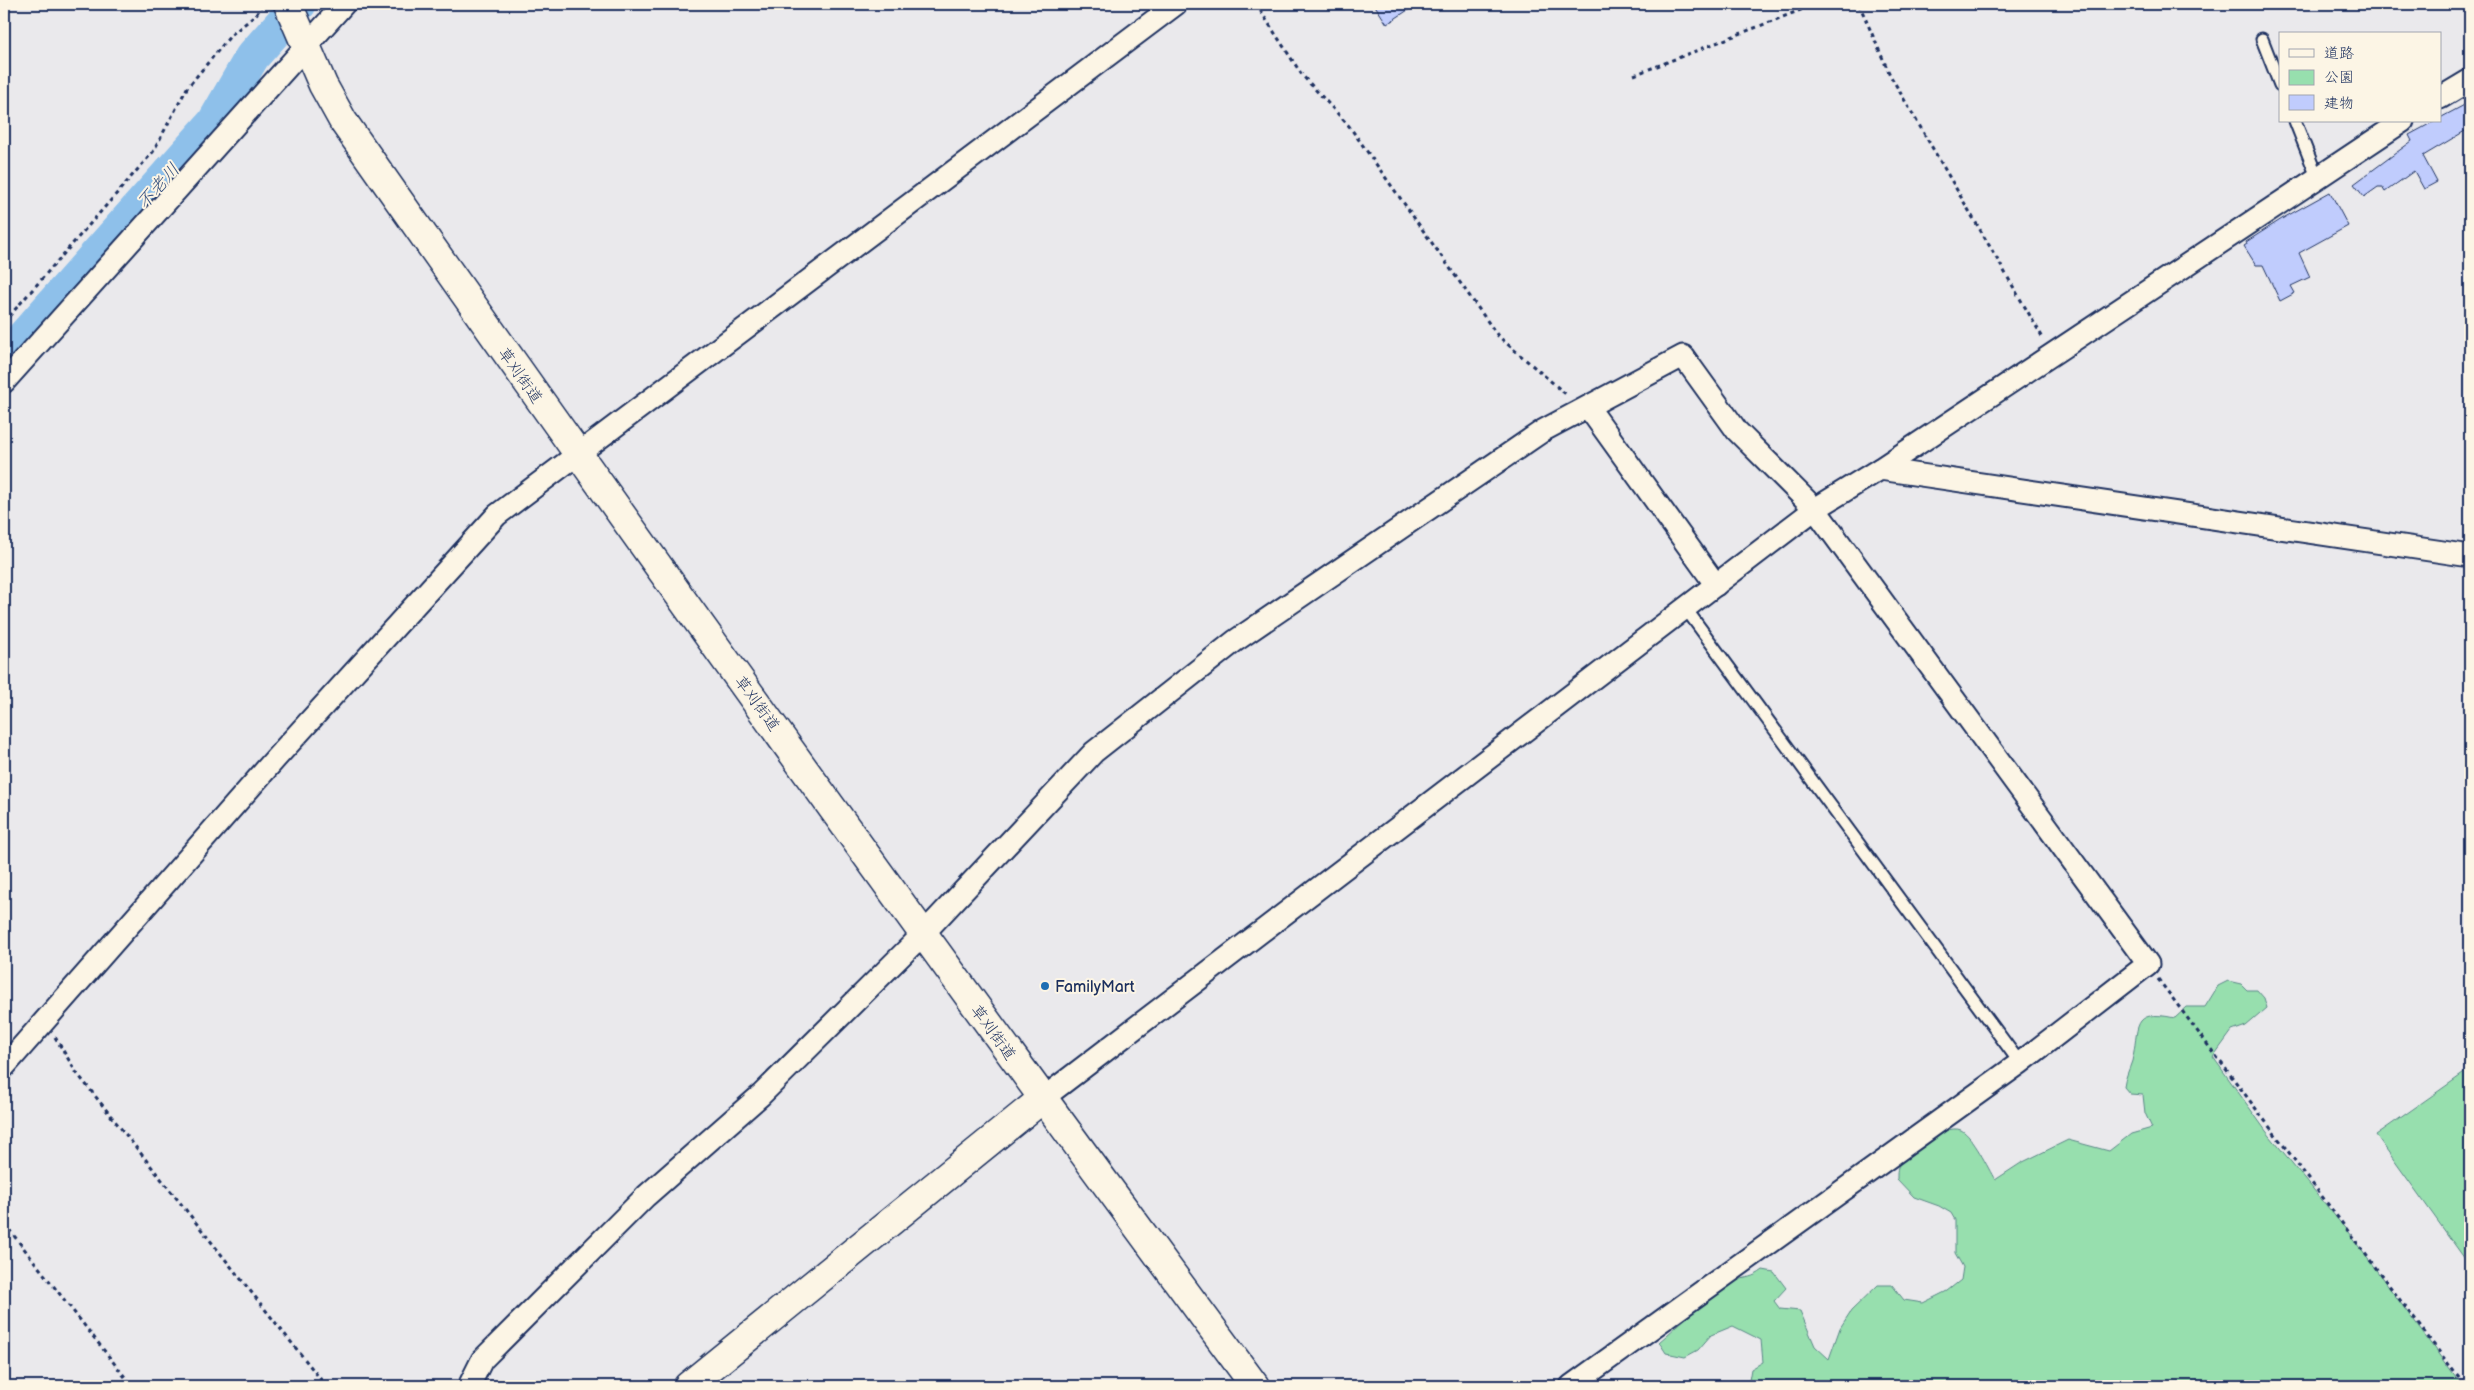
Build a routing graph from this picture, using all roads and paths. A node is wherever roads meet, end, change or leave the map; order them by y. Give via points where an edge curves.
1 (262, 4) edge
2 (288, 4) edge
3 (344, 4) edge
4 (1176, 4) edge
5 (1256, 4) edge
6 (1816, 4) edge
7 (1859, 4) edge
8 (2262, 39) dead end
9 (303, 40) junction
10 (1634, 75) dead end
11 (2470, 80) edge
12 (2279, 83) edge
13 (2442, 97) edge
14 (2295, 122) edge
15 (2402, 122) edge
16 (2317, 177) junction
17 (4, 322) edge
18 (2052, 354) junction
19 (4, 382) edge
20 (1586, 408) junction
21 (576, 453) junction
22 (1880, 469) junction
23 (1815, 510) junction
24 (2470, 556) edge
25 (1716, 585) junction
26 (1686, 609) junction
27 (923, 934) junction
28 (2148, 964) junction
29 (44, 1020) junction
30 (2020, 1063) junction
31 (4, 1067) edge
32 (1042, 1099) junction
33 (4, 1223) edge
34 (132, 1386) edge
35 (326, 1386) edge
36 (469, 1386) edge
37 (688, 1386) edge
38 (1255, 1386) edge
39 (1571, 1386) edge
40 (2465, 1386) edge

1 - 17 path via 256,15 231,35 187,88 153,152
2 - 9 street, 草刈街道
3 - 9 street
4 - 21 street
5 - 20 path via 1302,75 1349,126 1498,336
6 - 10 path
7 - 18 path via 1890,75
8 - 12 lane
9 - 19 street
9 - 21 street, 草刈街道 via 342,121
11 - 13 street
14 - 16 lane
15 - 16 street
16 - 18 street
18 - 22 street
20 - 23 street via 1683,356 1737,431
20 - 25 street
20 - 27 street via 1544,430 1235,641 1094,752
21 - 27 street, 草刈街道
21 - 29 street via 497,515
22 - 23 street
22 - 24 street
23 - 25 street
23 - 28 street
25 - 26 street
26 - 30 lane
26 - 32 street
27 - 32 street, 草刈街道
27 - 36 street via 761,1095 646,1196 482,1360
28 - 30 street
28 - 40 path
29 - 31 street
29 - 35 path via 76,1072
30 - 39 street
32 - 37 street
32 - 38 street, 草刈街道
33 - 34 path

